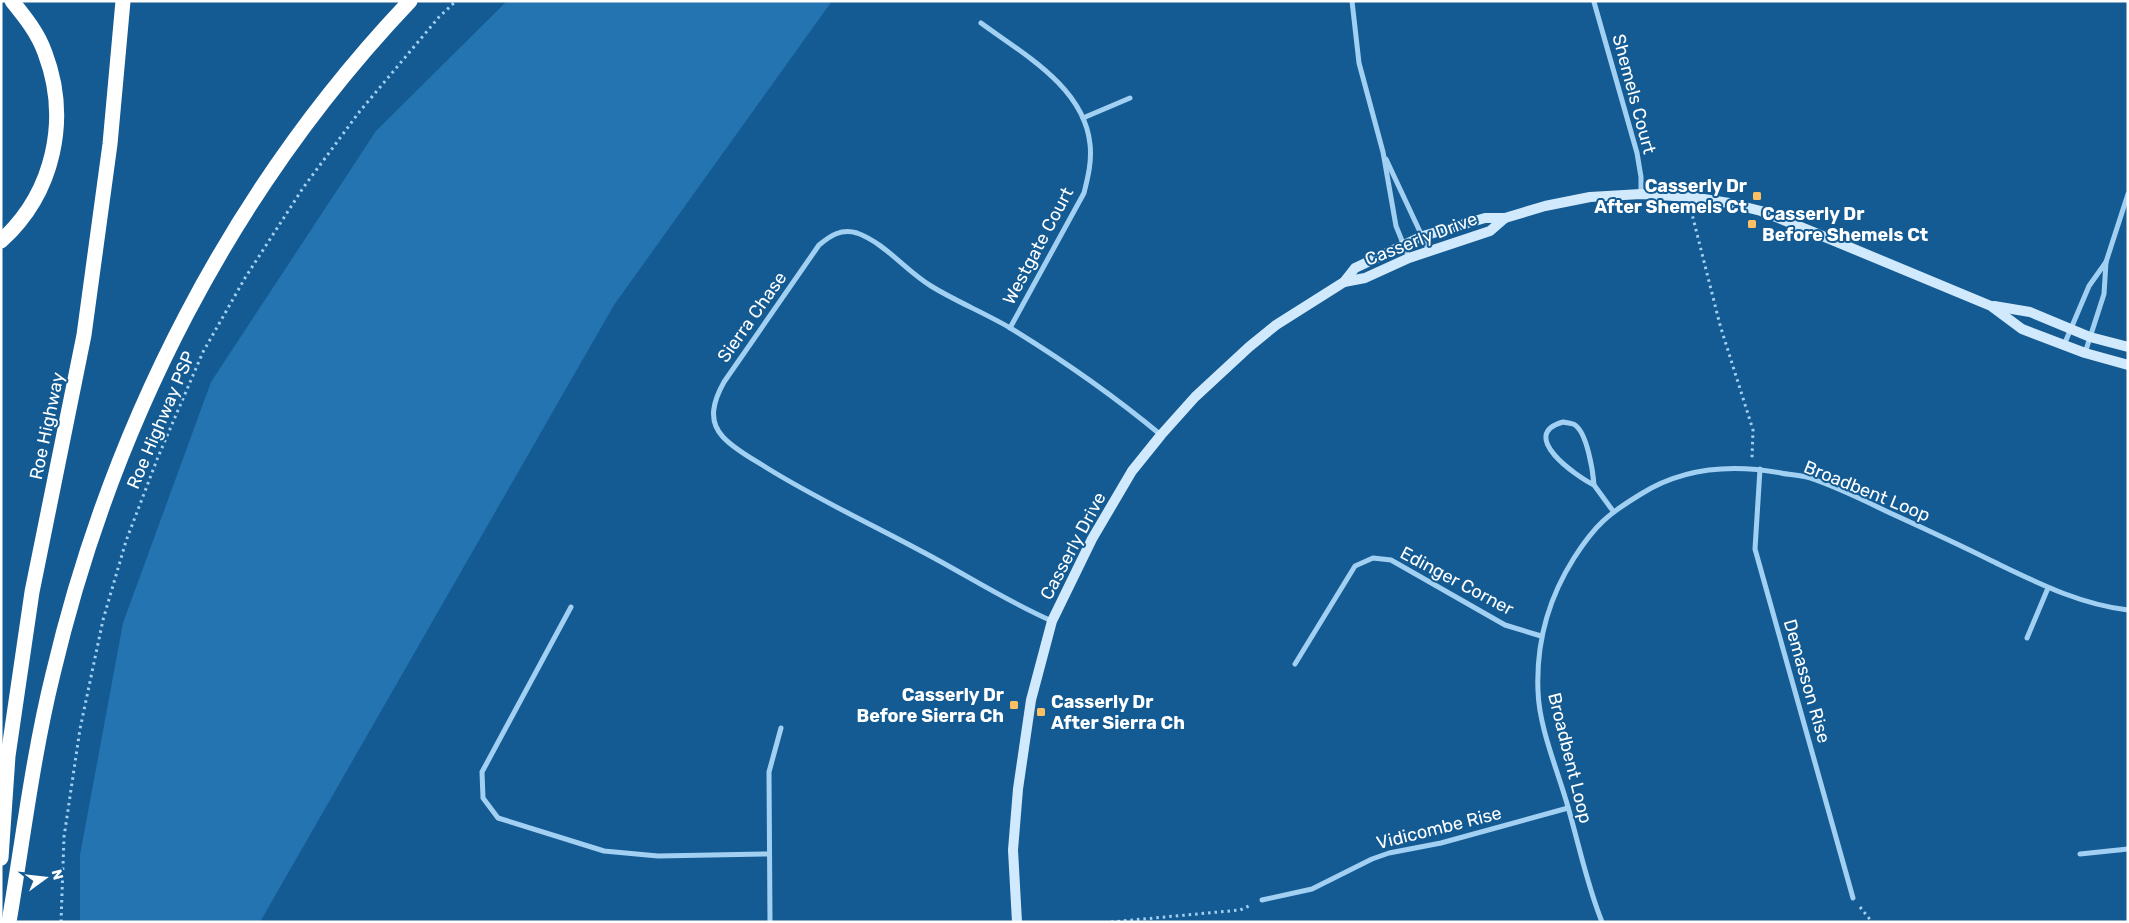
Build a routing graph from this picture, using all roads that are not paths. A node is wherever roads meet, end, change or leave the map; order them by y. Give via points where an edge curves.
1 (12, 1) edge
2 (123, 1) edge
3 (410, 1) edge
4 (1352, 1) edge
5 (1594, 2) edge
6 (981, 22) dead end
7 (1130, 98) dead end
8 (1083, 118) junction
9 (1383, 152) junction
10 (1641, 194) junction
11 (2128, 194) edge
12 (1505, 218) junction
13 (1423, 236) junction
14 (1, 242) edge
15 (1403, 245) junction
16 (1429, 251) junction
17 (1409, 258) junction
18 (2106, 262) junction
19 (1344, 282) junction
20 (1991, 306) junction
21 (1010, 328) junction
22 (2069, 330) junction
23 (2090, 338) junction
24 (2064, 345) junction
25 (2128, 348) edge
26 (2085, 353) junction
27 (2128, 365) edge
28 (1160, 435) junction
29 (1760, 469) junction
30 (1594, 485) junction
31 (1613, 511) junction
32 (2048, 588) junction
33 (571, 607) dead end
34 (2128, 610) edge
35 (1052, 620) junction
36 (1540, 636) junction
37 (2027, 638) dead end
38 (1294, 664) dead end
39 (781, 728) dead end
40 (1568, 808) junction
41 (2128, 849) edge
42 (768, 854) junction
43 (2080, 854) dead end
44 (1, 858) edge
45 (1853, 898) road end
46 (1262, 900) road end
47 (9, 922) edge
48 (770, 922) edge
49 (1017, 922) edge
50 (1602, 922) edge

1 - 14 highway via 30,23 44,51 54,81 57,113 55,144 47,174 34,203
2 - 44 highway, Roe Highway via 110,144 84,336 32,592 8,756
3 - 47 highway via 320,106 254,198 196,295 146,396 104,501 64,630 43,717
4 - 9 street via 1360,63
5 - 10 street, Shemels Court via 1636,153
6 - 8 street, Westgate Court via 1065,89
7 - 8 street
8 - 21 street, Westgate Court via 1090,143 1084,193
9 - 13 street
9 - 15 street via 1396,226
10 - 12 street, Casserly Drive via 1570,200
10 - 20 street, Casserly Drive via 1692,197 1761,211
11 - 18 street
12 - 13 street, Casserly Drive via 1485,218
12 - 16 street, Casserly Drive via 1490,231
13 - 15 street, Casserly Drive
13 - 16 street
15 - 17 street
15 - 19 street, Casserly Drive via 1355,268
16 - 17 street, Casserly Drive
17 - 19 street, Casserly Drive via 1365,278
18 - 22 street via 2089,286
18 - 23 street via 2104,294
19 - 28 street, Casserly Drive via 1249,346
20 - 22 street, Casserly Drive via 2030,312
20 - 24 street, Casserly Drive via 2022,329
21 - 28 street, Sierra Chase via 1115,397
21 - 35 street, Sierra Chase via 929,285 870,240 855,232 843,231 831,235 819,245 724,382 714,400 713,416 729,442 785,479 1023,608
22 - 23 street, Casserly Drive
22 - 24 street
23 - 25 street, Casserly Drive
23 - 26 street
24 - 26 street, Casserly Drive
26 - 27 street, Casserly Drive
28 - 35 street, Casserly Drive via 1132,471 1092,539
29 - 31 street, Broadbent Loop via 1712,468 1684,474 1657,484
29 - 32 street, Broadbent Loop via 1809,478 1841,491
29 - 45 street, Demasson Rise via 1755,549
30 - 30 street via 1583,480 1549,450 1549,432 1558,424 1570,423 1580,430
30 - 31 street
31 - 36 street, Broadbent Loop via 1590,534 1566,571 1550,602
32 - 34 street, Broadbent Loop via 2076,599
32 - 37 street
33 - 42 street via 482,772 483,798 498,818 604,851 658,856
35 - 49 street, Casserly Drive via 1031,700 1018,789 1013,850
36 - 38 street, Edinger Corner via 1505,625 1391,560 1373,558 1355,566
36 - 40 street, Broadbent Loop via 1538,692 1547,738
39 - 42 street via 768,772
40 - 46 street, Vidicombe Rise via 1441,843 1389,853 1312,889
40 - 50 street, Broadbent Loop
41 - 43 street
42 - 48 street

